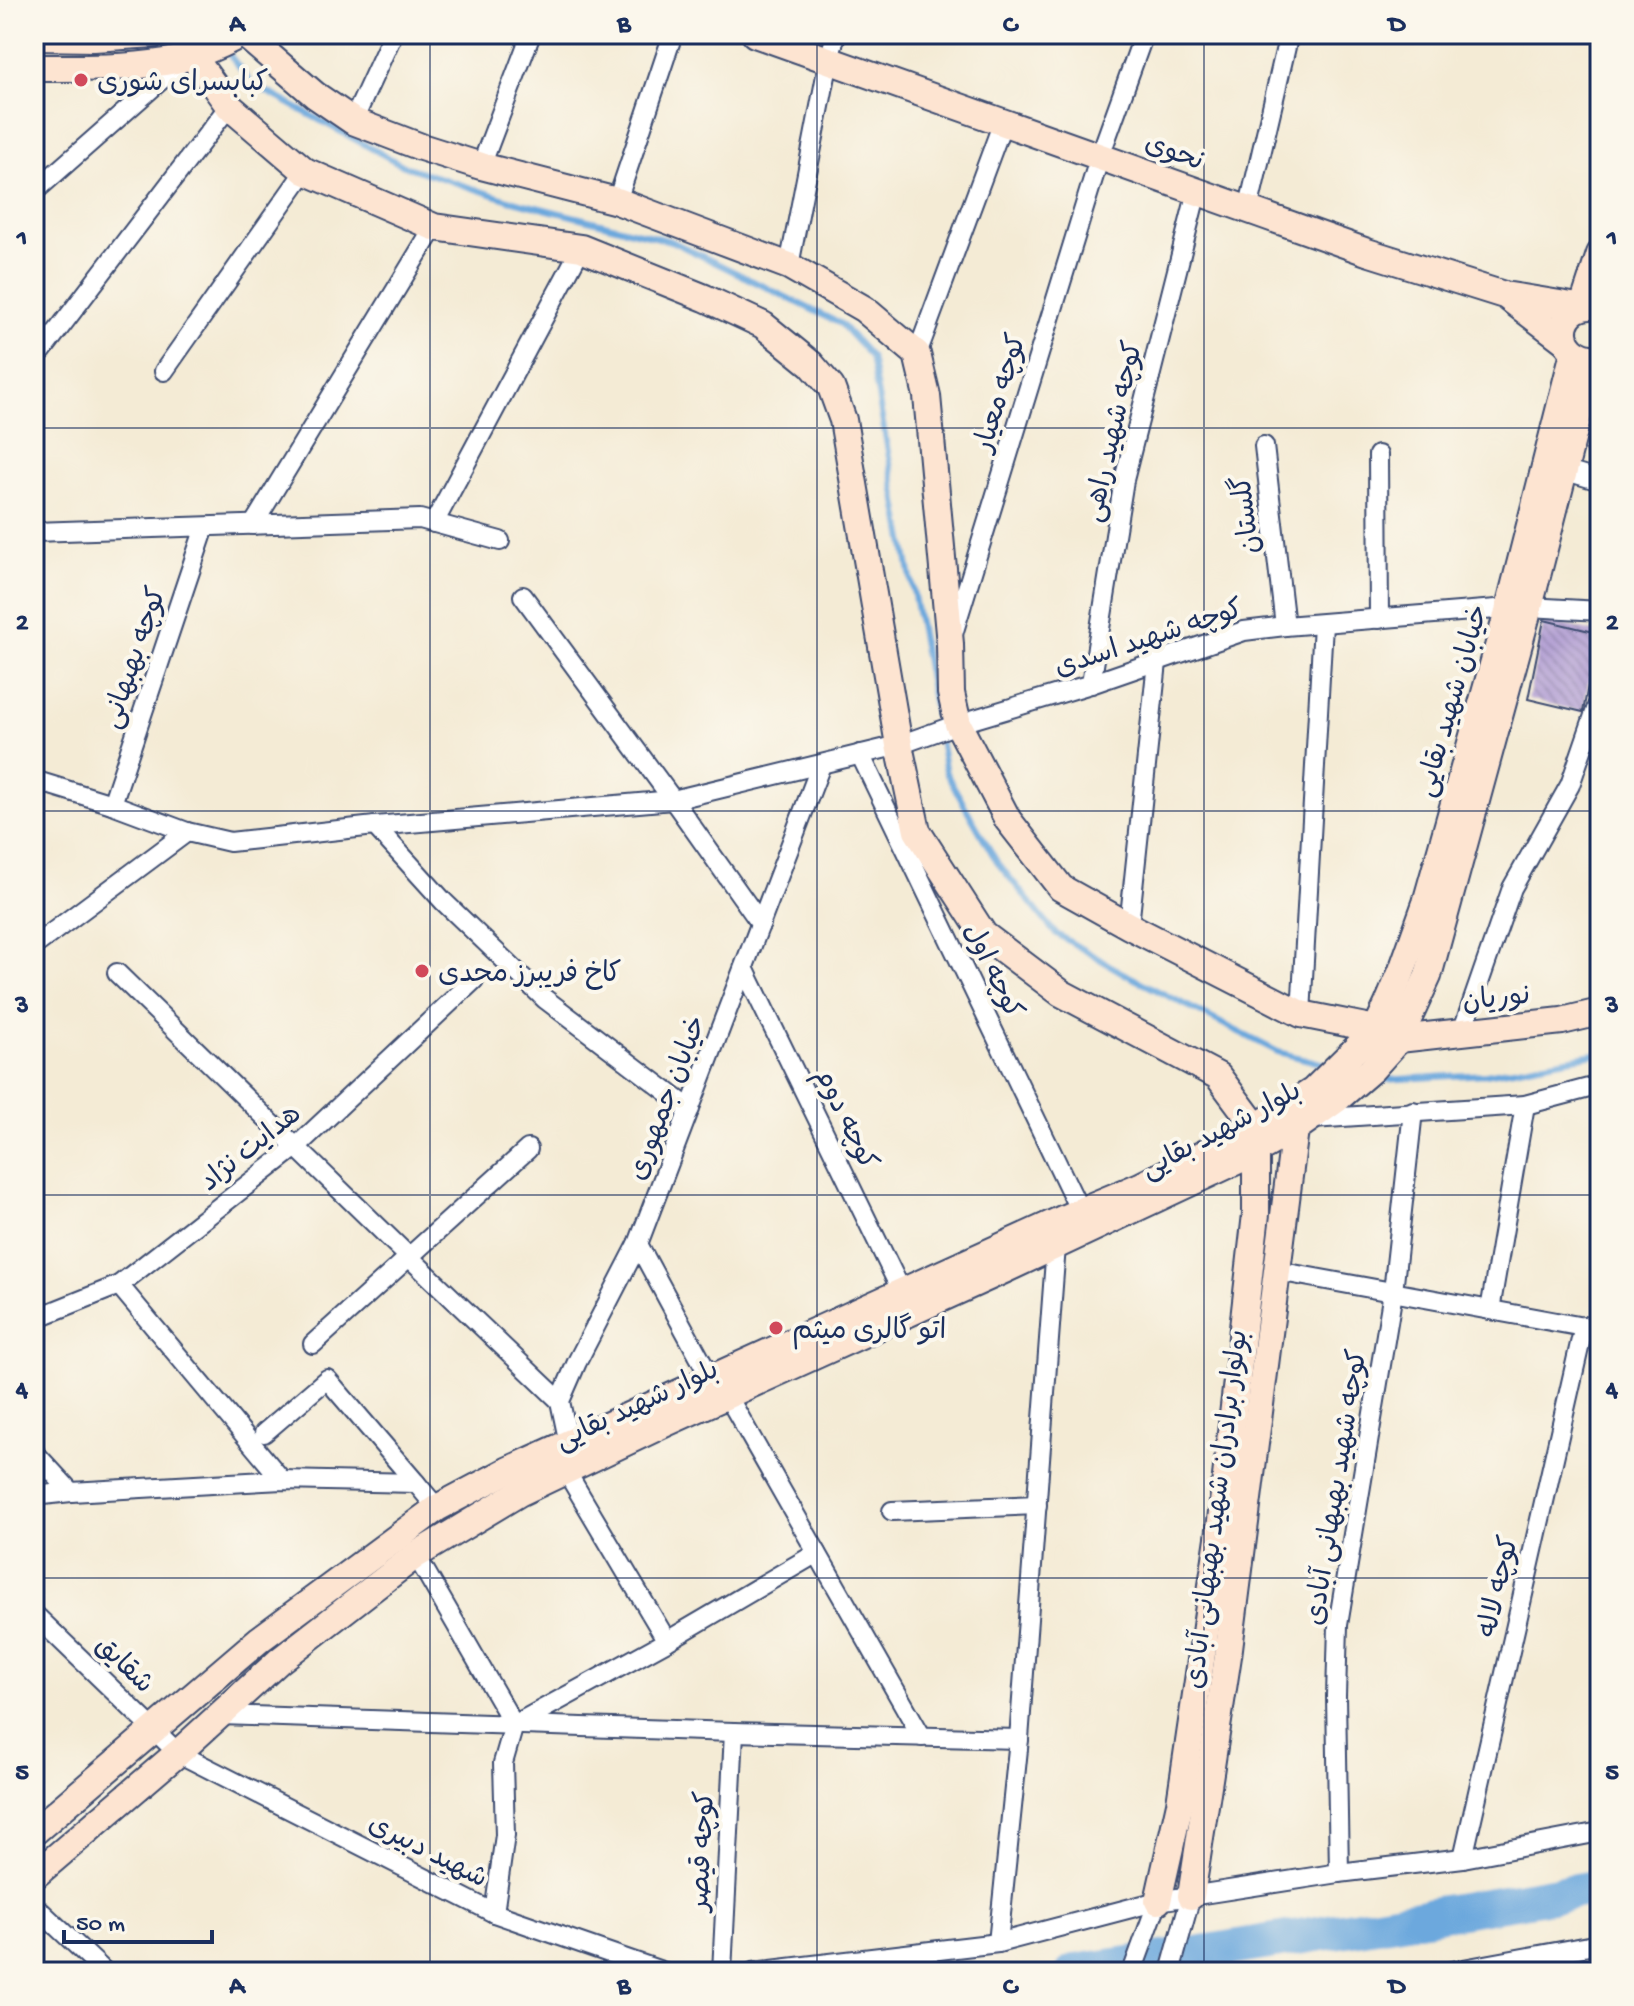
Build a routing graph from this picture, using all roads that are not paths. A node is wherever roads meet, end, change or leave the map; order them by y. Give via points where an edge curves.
1 (154, 34) edge
2 (243, 34) edge
3 (393, 34) edge
4 (531, 34) edge
5 (673, 34) edge
6 (755, 34) edge
7 (836, 34) edge
8 (1144, 34) edge
9 (1289, 34) edge
10 (34, 37) edge
11 (191, 54) junction
12 (829, 60) junction
13 (34, 68) edge
14 (229, 106) junction
15 (353, 121) junction
16 (1003, 122) junction
17 (1100, 156) junction
18 (481, 166) junction
19 (305, 171) junction
20 (1197, 191) junction
21 (34, 192) edge
22 (617, 201) junction
23 (1248, 210) junction
24 (434, 227) junction
25 (581, 248) junction
26 (1600, 254) edge
27 (789, 266) junction
28 (1504, 295) junction
29 (1587, 307) edge
30 (42, 351) dead end
31 (1584, 352) edge
32 (917, 354) junction
33 (164, 371) dead end
34 (1264, 446) dead end
35 (1378, 455) dead end
36 (1563, 470) junction
37 (1600, 481) edge
38 (434, 523) junction
39 (253, 525) junction
40 (205, 527) junction
41 (34, 532) edge
42 (500, 541) dead end
43 (523, 596) dead end
44 (1519, 608) junction
45 (1600, 611) edge
46 (1379, 619) junction
47 (1323, 624) junction
48 (1285, 626) junction
49 (950, 644) junction
50 (1157, 662) junction
51 (1091, 684) junction
52 (1600, 698) edge
53 (955, 725) junction
54 (899, 745) junction
55 (860, 754) junction
56 (821, 765) junction
57 (34, 780) edge
58 (673, 800) junction
59 (112, 804) junction
60 (375, 826) junction
61 (187, 832) junction
62 (761, 924) junction
63 (1129, 926) junction
64 (34, 946) edge
65 (744, 968) junction
66 (117, 973) dead end
67 (474, 980) dead end
68 (1600, 1012) edge
69 (1301, 1014) junction
70 (1462, 1032) junction
71 (1387, 1034) junction
72 (1600, 1085) edge
73 (1525, 1105) junction
74 (690, 1109) junction
75 (1413, 1111) junction
76 (1303, 1115) junction
77 (1256, 1139) junction
78 (296, 1147) junction
79 (528, 1149) dead end
80 (1080, 1211) junction
81 (638, 1244) junction
82 (1056, 1246) junction
83 (409, 1257) junction
84 (1277, 1271) junction
85 (119, 1285) junction
86 (902, 1292) junction
87 (1393, 1292) junction
88 (1490, 1310) junction
89 (34, 1319) edge
90 (1592, 1328) edge
91 (313, 1344) dead end
92 (719, 1387) junction
93 (560, 1401) junction
94 (264, 1433) dead end
95 (569, 1444) junction
96 (34, 1452) edge
97 (566, 1471) junction
98 (282, 1480) junction
99 (416, 1483) junction
100 (71, 1492) junction
101 (34, 1496) edge
102 (1037, 1505) junction
103 (437, 1508) junction
104 (892, 1511) dead end
105 (817, 1553) junction
106 (416, 1555) junction
107 (34, 1614) edge
108 (667, 1641) junction
109 (220, 1715) junction
110 (514, 1725) junction
111 (153, 1728) junction
112 (734, 1732) junction
113 (922, 1737) junction
114 (1019, 1739) junction
115 (178, 1753) junction
116 (34, 1832) edge
117 (1600, 1832) edge
118 (1463, 1858) junction
119 (1339, 1873) junction
120 (34, 1876) edge
121 (1191, 1896) junction
122 (1158, 1901) junction
123 (34, 1905) edge
124 (494, 1913) junction
125 (998, 1943) junction
126 (1600, 1944) edge
127 (105, 1972) edge
128 (664, 1972) edge
129 (722, 1972) edge
130 (753, 1972) edge
131 (1132, 1972) edge
132 (1170, 1972) edge
133 (1447, 1972) edge

1 - 10 main road
2 - 11 main road
2 - 15 main road
3 - 15 street
4 - 18 street
5 - 22 street
6 - 12 main road, نحوی
7 - 12 street
8 - 17 street, کوچه معیار
9 - 23 street
11 - 13 main road via 167,62
11 - 14 main road
11 - 21 street
12 - 16 main road, نحوی
12 - 27 street
14 - 19 main road
14 - 30 street
15 - 18 main road
16 - 17 main road, نحوی
16 - 32 street
17 - 20 main road, نحوی
17 - 49 street, کوچه معیار
18 - 22 main road
19 - 24 main road
19 - 33 street
20 - 23 main road, نحوی
20 - 51 street, کوچه شهید راهی via 1124,480
22 - 27 main road
23 - 28 main road, نحوی
24 - 25 main road
24 - 39 street
25 - 38 street
25 - 54 main road via 763,325 831,387 843,420
26 - 29 main road
27 - 32 main road via 864,309
28 - 29 main road, نحوی
28 - 31 main road
29 - 31 main road via 1571,313 1564,331
31 - 36 main road, خیابان شهید بقایی via 1579,412
31 - 44 main road, خیابان شهید بقایی
32 - 49 main road, نوریان via 927,396
34 - 48 street, گلستان
35 - 46 street
36 - 37 street
36 - 44 main road, خیابان شهید بقایی
38 - 39 street via 420,519
38 - 42 street
39 - 40 street
40 - 41 street
40 - 59 street, کوچه بهبهانی
43 - 58 street
44 - 45 street, کوچه شهید اسدی
44 - 46 street, کوچه شهید اسدی
44 - 71 main road, خیابان شهید بقایی via 1401,973
46 - 47 street, کوچه شهید اسدی
47 - 48 street, کوچه شهید اسدی
47 - 69 street
48 - 50 street, کوچه شهید اسدی via 1244,631
49 - 53 main road, نوریان
50 - 51 street, کوچه شهید اسدی
50 - 63 street
51 - 53 street, کوچه شهید اسدی
52 - 70 street via 1570,785 1512,888
53 - 54 street, کوچه شهید اسدی
53 - 63 main road, نوریان via 1008,820 1061,888
54 - 55 street, کوچه شهید اسدی
54 - 77 main road via 917,831 984,935 1061,993 1218,1076
55 - 56 street, کوچه شهید اسدی
55 - 80 street, کوچه اول
56 - 58 street, کوچه شهید اسدی
56 - 62 street, خیابان جمهوری
57 - 59 street, کوچه شهید اسدی
58 - 60 street, کوچه شهید اسدی
58 - 62 street
59 - 61 street, کوچه شهید اسدی
60 - 61 street, کوچه شهید اسدی via 230,842
60 - 74 street via 444,902 545,999
61 - 64 street
62 - 65 street, خیابان جمهوری
63 - 69 main road, نوریان
65 - 74 street, خیابان جمهوری
65 - 86 street, کوچه دوم
66 - 78 street
67 - 78 street, هدایت نژاد
68 - 70 main road, نوریان
69 - 71 main road, نوریان
70 - 71 main road, نوریان
71 - 76 main road, خیابان شهید بقایی via 1355,1051 1313,1091
71 - 76 main road, بلوار شهید بقایی via 1371,1070 1336,1100
72 - 73 street
73 - 75 street
73 - 88 street
74 - 81 street, خیابان جمهوری
75 - 76 street
75 - 87 street, کوچه شهید بهبهانی آبادی
76 - 77 main road, بلوار شهید بقایی
76 - 84 main road, بولوار برادران شهید بهبهانی آبادی
77 - 80 main road, بلوار شهید بقایی
77 - 82 main road, بلوار شهید بقایی
77 - 122 main road, بولوار برادران شهید بهبهانی آبادی via 1256,1214 1219,1538 1180,1803
78 - 83 street
78 - 85 street, هدایت نژاد
79 - 83 street
80 - 86 main road, بلوار شهید بقایی
81 - 92 street
81 - 93 street, خیابان جمهوری
82 - 92 main road, بلوار شهید بقایی
82 - 102 street
83 - 91 street
83 - 93 street
84 - 87 street
84 - 121 main road, بولوار برادران شهید بهبهانی آبادی
85 - 89 street, هدایت نژاد
85 - 98 street
86 - 92 main road, بلوار شهید بقایی
87 - 88 street
87 - 119 street, کوچه شهید بهبهانی آبادی via 1338,1625
88 - 90 street
90 - 118 street, کوچه لاله
92 - 95 main road, بلوار شهید بقایی
92 - 97 main road, بلوار شهید بقایی
92 - 105 street
93 - 95 street
94 - 99 street via 327,1379
95 - 103 main road, بلوار شهید بقایی
96 - 100 street
97 - 106 main road, بلوار شهید بقایی
97 - 108 street
98 - 99 street
98 - 100 street
99 - 103 street
100 - 101 street
102 - 104 street
102 - 114 street
103 - 111 main road, بلوار شهید بقایی via 260,1639
105 - 108 street
105 - 113 street
106 - 109 main road, بلوار شهید بقایی via 279,1661
106 - 110 street
107 - 111 street, شقایق
108 - 110 street
109 - 110 street
109 - 115 main road, بلوار شهید بقایی
110 - 112 street
110 - 124 street via 503,1763 505,1835
111 - 115 street, شقایق
111 - 116 main road, بلوار شهید بقایی
112 - 113 street
112 - 129 street, کوچه قیصر
113 - 114 street
114 - 125 street
115 - 120 main road, بلوار شهید بقایی
115 - 124 street, شهید دبیری
117 - 118 street
118 - 119 street
119 - 121 street
121 - 122 street
121 - 132 street
122 - 125 street
122 - 131 street
123 - 127 street
124 - 128 street, شهید دبیری
125 - 130 street
126 - 133 street

